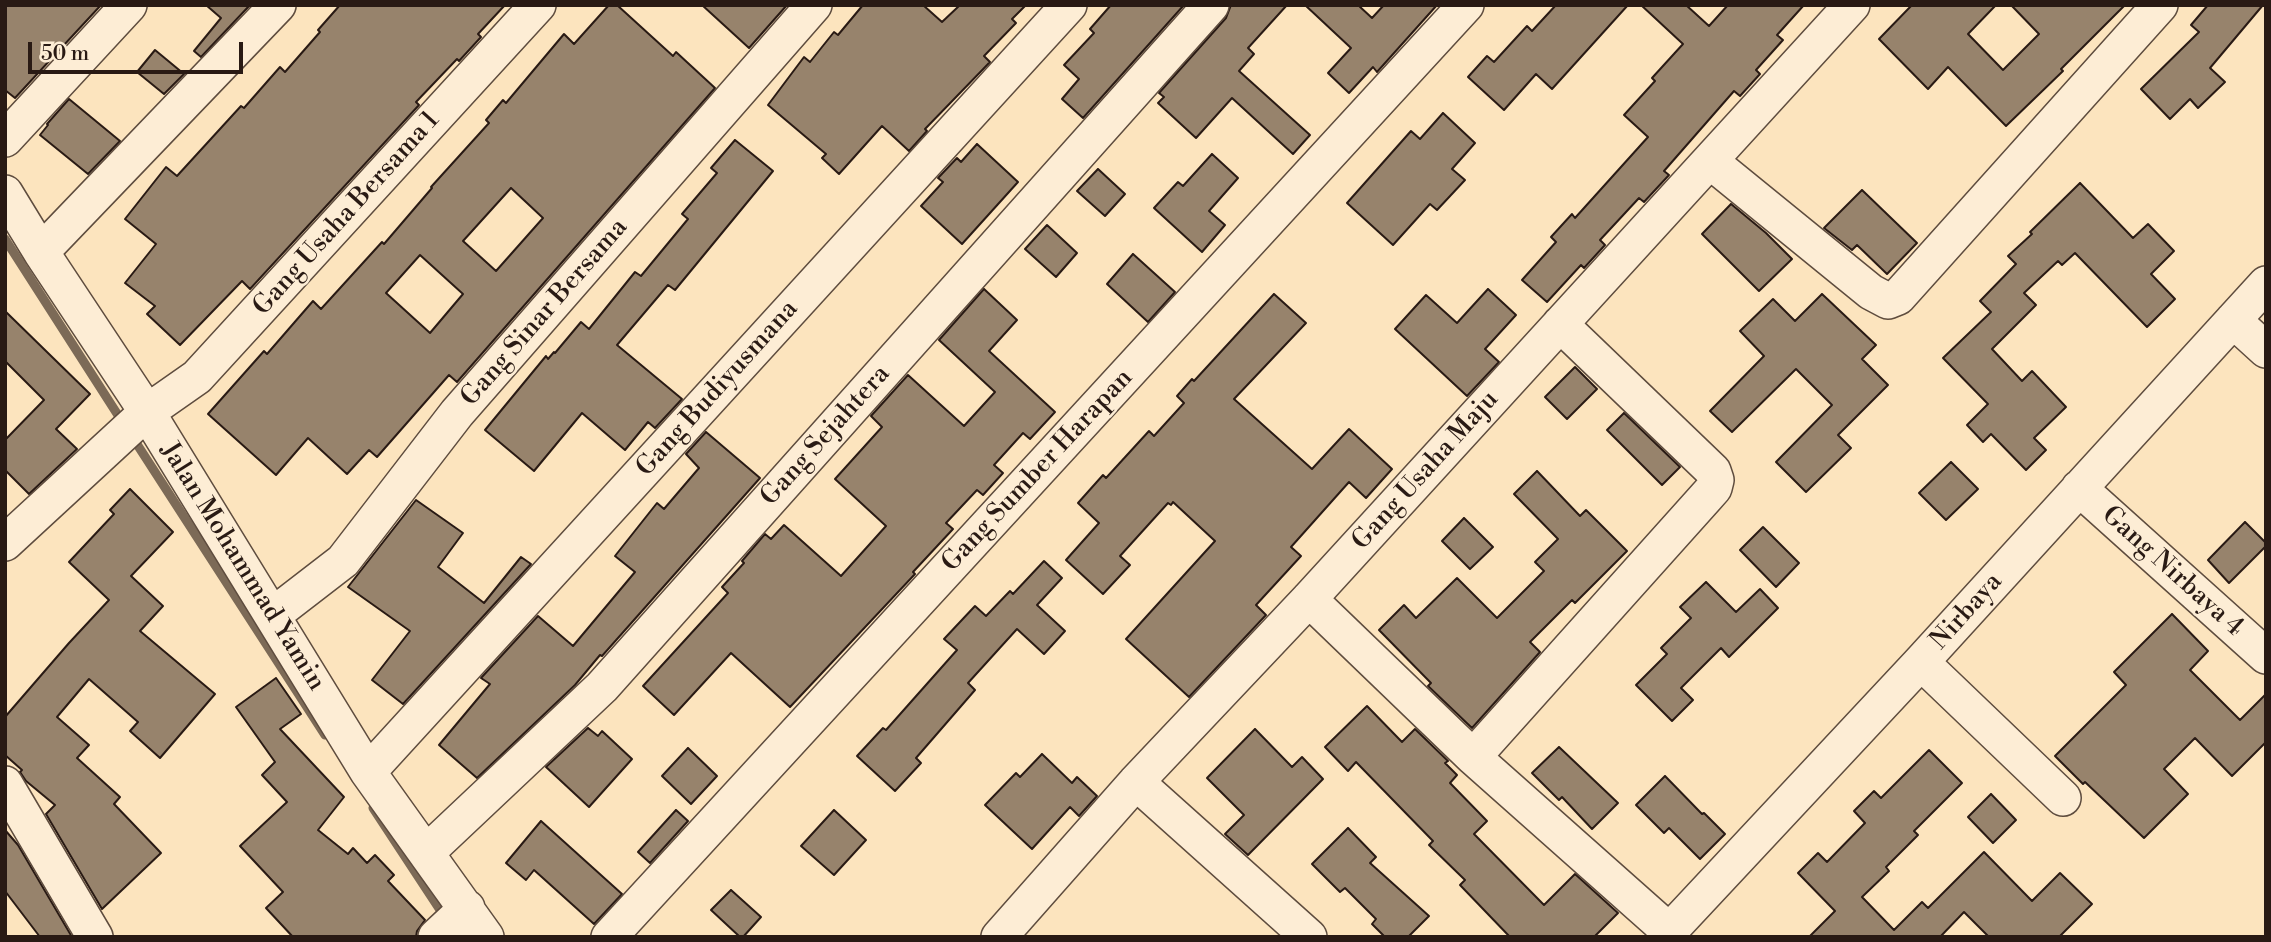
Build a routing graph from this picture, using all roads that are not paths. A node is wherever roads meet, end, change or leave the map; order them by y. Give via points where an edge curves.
1 (129, 5) edge
2 (278, 5) edge
3 (538, 5) edge
4 (814, 5) edge
5 (1069, 5) edge
6 (1211, 5) edge
7 (1466, 5) edge
8 (1852, 5) edge
9 (2160, 5) edge
10 (5, 139) edge
11 (1710, 161) junction
12 (5, 193) edge
13 (41, 252) junction
14 (2266, 284) edge
15 (2233, 320) junction
16 (1560, 324) junction
17 (2266, 350) edge
18 (146, 412) junction
19 (2079, 488) junction
20 (5, 543) edge
21 (1309, 599) junction
22 (273, 615) junction
23 (2266, 656) edge
24 (1921, 662) junction
25 (1473, 757) junction
26 (368, 772) junction
27 (1136, 782) junction
28 (5, 784) edge
29 (2063, 798) dead end
30 (427, 852) junction
31 (476, 923) edge
32 (1667, 934) edge
33 (95, 937) edge
34 (436, 937) edge
35 (609, 937) edge
36 (999, 937) edge
37 (1309, 937) edge

1 - 10 street
2 - 13 street
3 - 18 street, Gang Usaha Bersama 1 via 197,377
4 - 22 street, Gang Sinar Bersama via 457,412 344,561
5 - 26 street, Gang Budiyusmana
6 - 30 street, Gang Sejahtera via 602,687
7 - 35 street, Gang Sumber Harapan
8 - 11 street, Gang Usaha Maju
9 - 11 street via 1898,297 1888,301
11 - 16 street, Gang Usaha Maju
12 - 13 street, Jalan Mohammad Yamin
13 - 18 street, Jalan Mohammad Yamin
14 - 15 street, Nirbaya
15 - 17 street
15 - 19 street, Nirbaya
16 - 21 street, Gang Usaha Maju
16 - 25 street via 1713,471 1716,480 1714,488
18 - 20 street, Gang Usaha Bersama 1
18 - 22 street, Jalan Mohammad Yamin
19 - 23 street, Gang Nirbaya 4
19 - 24 street, Nirbaya
21 - 25 street
21 - 27 street, Gang Usaha Maju
22 - 26 street, Jalan Mohammad Yamin
24 - 29 street
24 - 32 street, Nirbaya
25 - 32 street
26 - 30 street, Jalan Mohammad Yamin
27 - 36 street, Gang Usaha Maju
27 - 37 street
28 - 33 street
30 - 31 street, Jalan Mohammad Yamin
31 - 34 street

